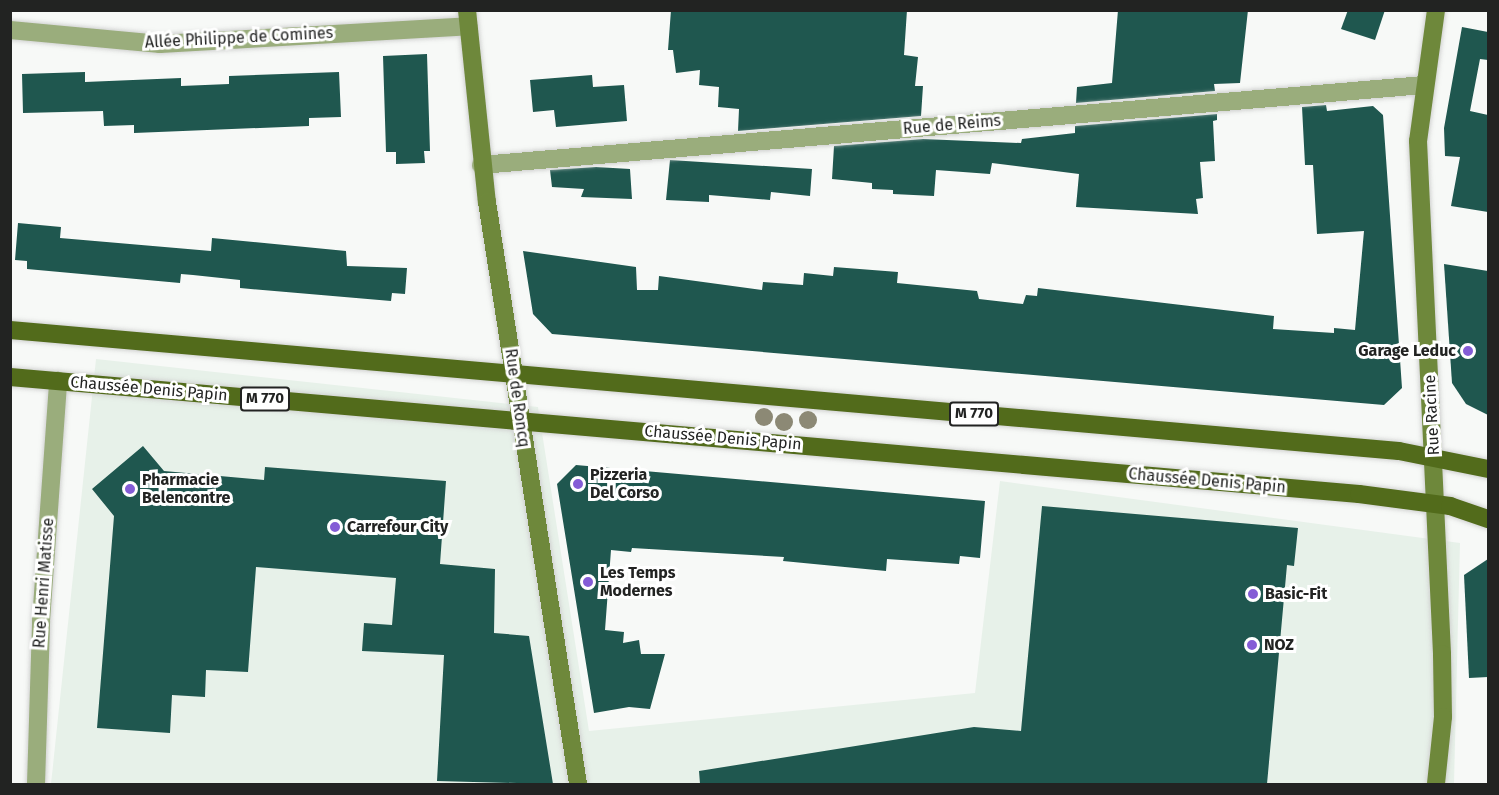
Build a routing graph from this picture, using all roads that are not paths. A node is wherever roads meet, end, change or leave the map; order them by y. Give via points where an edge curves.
1 (1436, 10) edge
2 (468, 18) edge
3 (10, 30) edge
4 (1424, 85) junction
5 (482, 165) junction
6 (10, 330) edge
7 (513, 371) junction
8 (10, 377) edge
9 (58, 381) junction
10 (519, 422) junction
11 (1434, 455) junction
12 (1488, 469) edge
13 (1436, 504) junction
14 (1488, 519) edge
15 (36, 784) edge
16 (578, 784) edge
17 (1438, 784) edge

1 - 4 street, Rue Racine
2 - 3 street, Allée Philippe de Comines via 160,44
2 - 5 street, Rue de Roncq
4 - 5 street, Rue de Reims
4 - 11 street, Rue Racine via 1419,166
5 - 7 street, Rue de Roncq
6 - 7 main road, M 770
7 - 10 street, Rue de Roncq
7 - 11 main road, M 770
8 - 9 main road, Chaussée Denis Papin / M 770
9 - 10 main road, Chaussée Denis Papin / M 770
9 - 15 street, Rue Henri Matisse via 41,621
10 - 13 main road, Chaussée Denis Papin / M 770
10 - 16 street, Rue de Roncq
11 - 12 main road, M 770
11 - 13 street, Rue Racine
13 - 14 main road, M 770
13 - 17 street, Rue Racine via 1443,693

